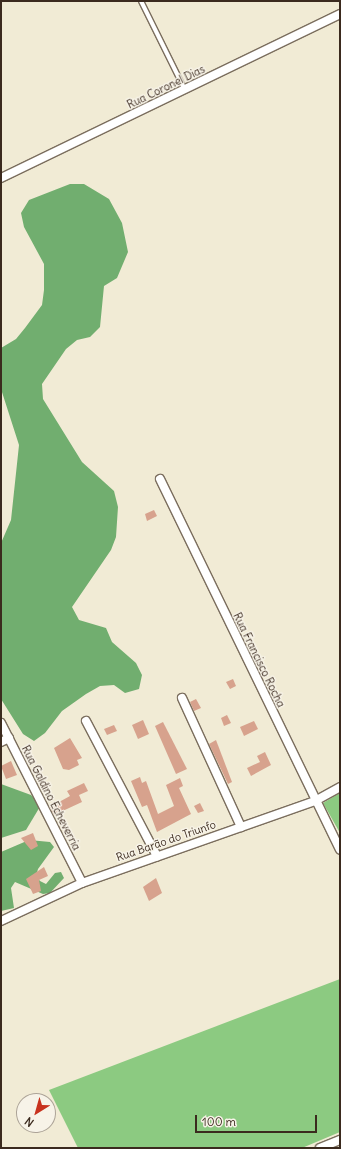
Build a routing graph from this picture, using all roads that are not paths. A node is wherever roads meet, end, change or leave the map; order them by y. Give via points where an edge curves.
1 (141, 1) edge
2 (340, 14) edge
3 (185, 91) junction
4 (1, 178) edge
5 (160, 479) dead end
6 (182, 698) dead end
7 (86, 721) dead end
8 (1, 723) edge
9 (5, 740) edge
10 (340, 787) edge
11 (315, 801) junction
12 (241, 827) junction
13 (340, 850) edge
14 (157, 856) junction
15 (82, 883) junction
16 (1, 921) edge
17 (340, 1140) edge
18 (320, 1148) edge

1 - 3 lane
2 - 3 street, Rua Coronel Dias
3 - 4 street, Rua Coronel Dias
5 - 11 street, Rua Francisco Rocha
6 - 12 street
7 - 14 street
8 - 9 street, Rua Galdino Echeverria
9 - 15 street, Rua Galdino Echeverria
10 - 11 street, Rua Barão do Triunfo
11 - 12 street, Rua Barão do Triunfo
11 - 13 street, Rua Francisco Rocha
12 - 14 street, Rua Barão do Triunfo
14 - 15 street, Rua Barão do Triunfo
15 - 16 street, Rua Barão do Triunfo
17 - 18 street

